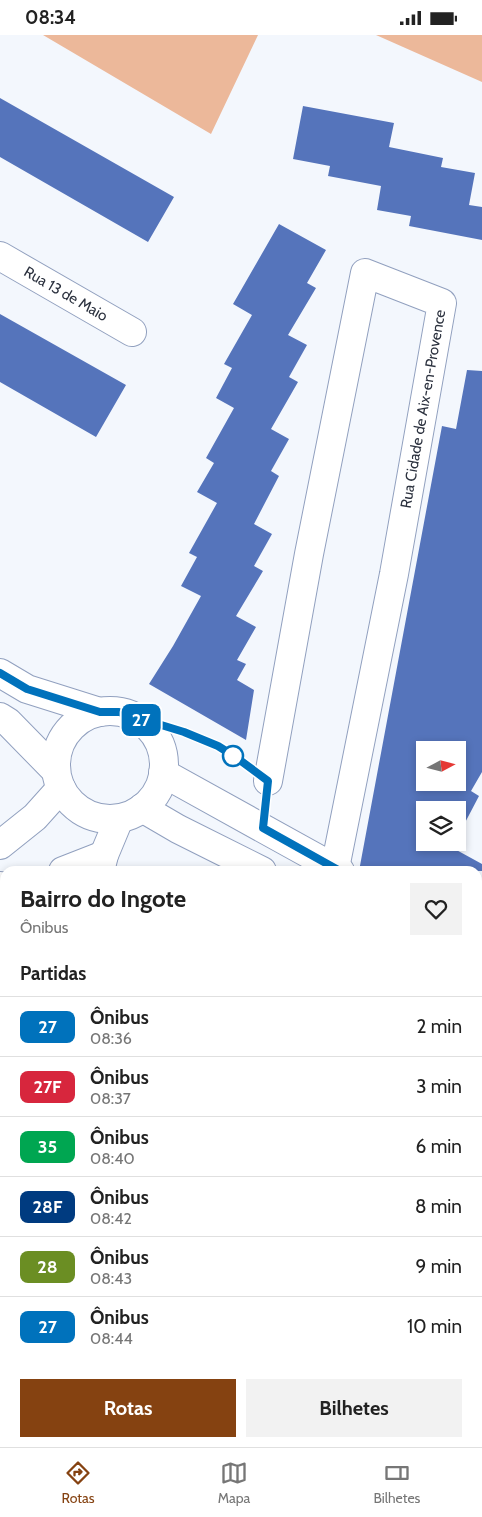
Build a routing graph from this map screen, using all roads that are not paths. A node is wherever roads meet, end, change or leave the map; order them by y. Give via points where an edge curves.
1 (0, 256) edge
2 (132, 332) dead end
3 (0, 673) edge
4 (100, 712) junction
5 (0, 717) edge
6 (163, 773) junction
7 (59, 779) junction
8 (268, 781) dead end
9 (131, 813) junction
10 (0, 845) edge
11 (102, 863) edge
12 (87, 866) edge
13 (252, 866) edge
14 (330, 866) edge
15 (338, 866) edge

1 - 2 street, Rua 13 de Maio
3 - 4 street via 27,689
4 - 6 street via 119,712 136,718 149,728 163,757
4 - 7 street via 72,727 63,739 57,755
5 - 7 street
6 - 9 street via 156,793
6 - 14 street
7 - 9 street via 70,802 84,813 102,819
7 - 10 street via 36,817
8 - 15 street, Rua Cidade de Aix-en-Provence via 365,273 442,303
9 - 11 street
9 - 13 street via 178,829
11 - 12 street

